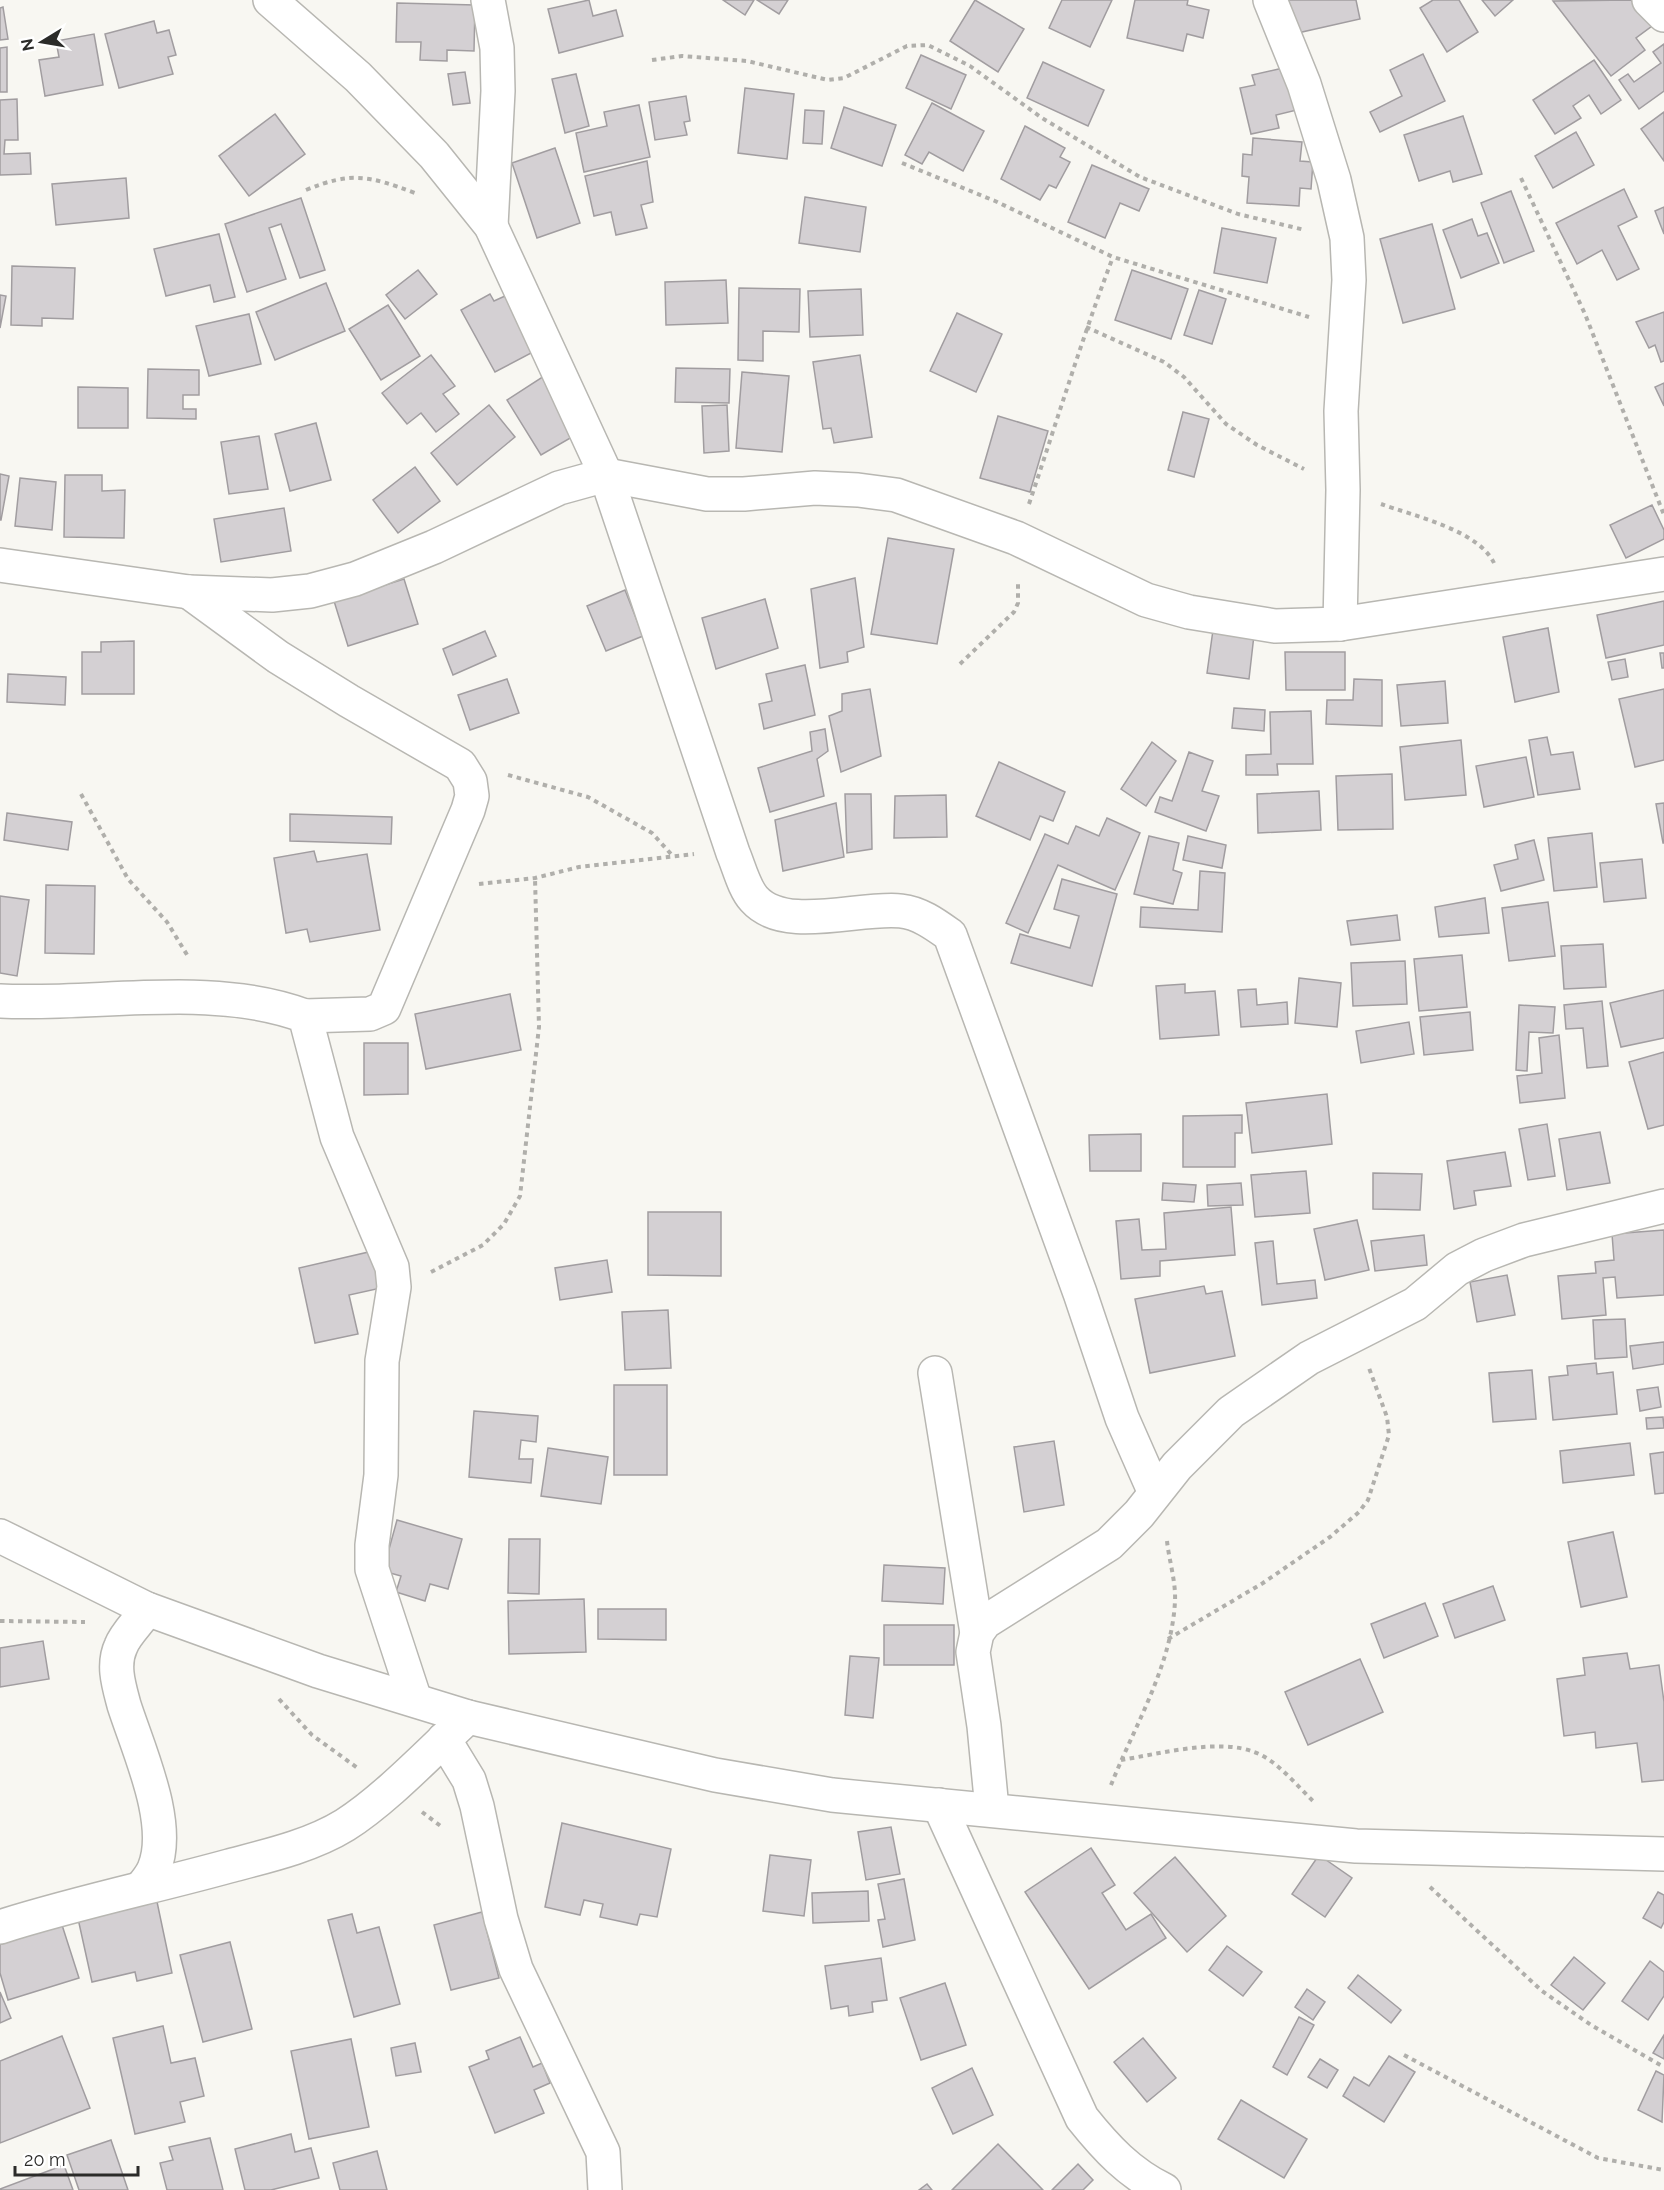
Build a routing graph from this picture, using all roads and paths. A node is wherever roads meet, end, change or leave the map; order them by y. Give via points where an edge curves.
1 (270, 0) edge
2 (488, 0) edge
3 (1270, 0) edge
4 (1649, 0) edge
5 (1664, 15) edge
6 (652, 60) dead end
7 (902, 163) dead end
8 (1521, 178) dead end
9 (306, 190) dead end
10 (418, 194) dead end
11 (491, 226) junction
12 (1347, 238) junction
13 (1113, 257) junction
14 (1344, 328) junction
15 (606, 475) junction
16 (1664, 515) edge
17 (1016, 538) junction
18 (0, 565) edge
19 (1664, 574) edge
20 (189, 592) junction
21 (1340, 624) junction
22 (960, 664) dead end
23 (460, 765) junction
24 (81, 794) dead end
25 (733, 853) junction
26 (671, 854) junction
27 (535, 878) junction
28 (438, 885) junction
29 (220, 999) junction
30 (0, 1001) edge
31 (305, 1016) junction
32 (1664, 1206) edge
33 (394, 1287) junction
34 (1341, 1340) junction
35 (935, 1373) dead end
36 (1155, 1493) junction
37 (0, 1536) edge
38 (142, 1617) junction
39 (0, 1621) edge
40 (977, 1633) junction
41 (1168, 1640) junction
42 (275, 1695) dead end
43 (416, 1700) junction
44 (468, 1717) junction
45 (444, 1739) junction
46 (1121, 1760) junction
47 (391, 1787) junction
48 (1315, 1804) dead end
49 (939, 1805) junction
50 (992, 1809) junction
51 (1098, 1820) junction
52 (1664, 1854) edge
53 (1426, 1884) dead end
54 (141, 1888) junction
55 (0, 1927) edge
56 (1404, 2055) dead end
57 (1664, 2067) edge
58 (1664, 2170) edge
59 (605, 2190) edge
60 (1164, 2190) edge

1 - 11 street via 358,77 419,139 457,180
2 - 11 street via 497,48 498,91
3 - 12 street via 1304,84 1334,180
4 - 5 street
6 - 12 path via 682,56 737,60 828,80 844,78 907,46 927,45 970,66 1042,118 1140,177 1272,224
7 - 13 path via 995,201
8 - 16 path via 1585,314
9 - 10 path via 326,182 364,177
11 - 15 street
12 - 14 street via 1349,280
13 - 14 path
13 - 17 path
14 - 21 street
15 - 17 street via 707,494 744,495 815,488 887,494
15 - 20 street via 560,488 355,579 310,591 272,595
15 - 25 street
17 - 21 street via 1146,600 1189,612 1275,626
17 - 22 path via 1018,603 1014,612
18 - 20 street
19 - 21 street
20 - 23 street via 278,657
23 - 26 path via 588,797 652,833
23 - 28 street via 470,781 472,796
24 - 29 path via 128,879 167,922
25 - 26 path
25 - 36 street via 752,897 771,911 801,916 902,911 928,920 950,935 1122,1418
26 - 27 path via 579,867
27 - 28 path via 496,884
27 - 33 path via 538,1028 520,1196 504,1224 483,1245
28 - 31 street via 384,1008 370,1014
29 - 30 street
29 - 31 street via 281,1007
31 - 33 street via 337,1137 386,1250
32 - 34 street via 1524,1240 1484,1255 1457,1269 1415,1304
33 - 43 street via 382,1361 381,1475 372,1569
34 - 36 street via 1231,1412
34 - 41 path via 1366,1362 1387,1417 1389,1435 1368,1500 1330,1537
35 - 40 street
36 - 40 street via 1109,1544 997,1613
36 - 41 path via 1166,1531 1175,1600
37 - 38 street
38 - 39 path via 88,1622
38 - 43 street
38 - 54 street via 121,1646 116,1668 148,1777 159,1833 154,1870
40 - 50 street via 974,1670
41 - 46 path via 1160,1669
42 - 47 path via 312,1735
43 - 44 street
44 - 45 street
44 - 49 street via 715,1774 832,1795
45 - 47 street
45 - 59 street via 468,1780 477,1806 516,1969 603,2152
46 - 48 path via 1228,1747 1254,1751
46 - 51 path
47 - 54 street via 357,1816 313,1840 221,1869
49 - 50 street
49 - 60 street via 1082,2118 1110,2153 1144,2181
50 - 51 street
51 - 52 street via 1356,1846
53 - 57 path via 1542,1991
54 - 55 street
56 - 58 path via 1598,2158

